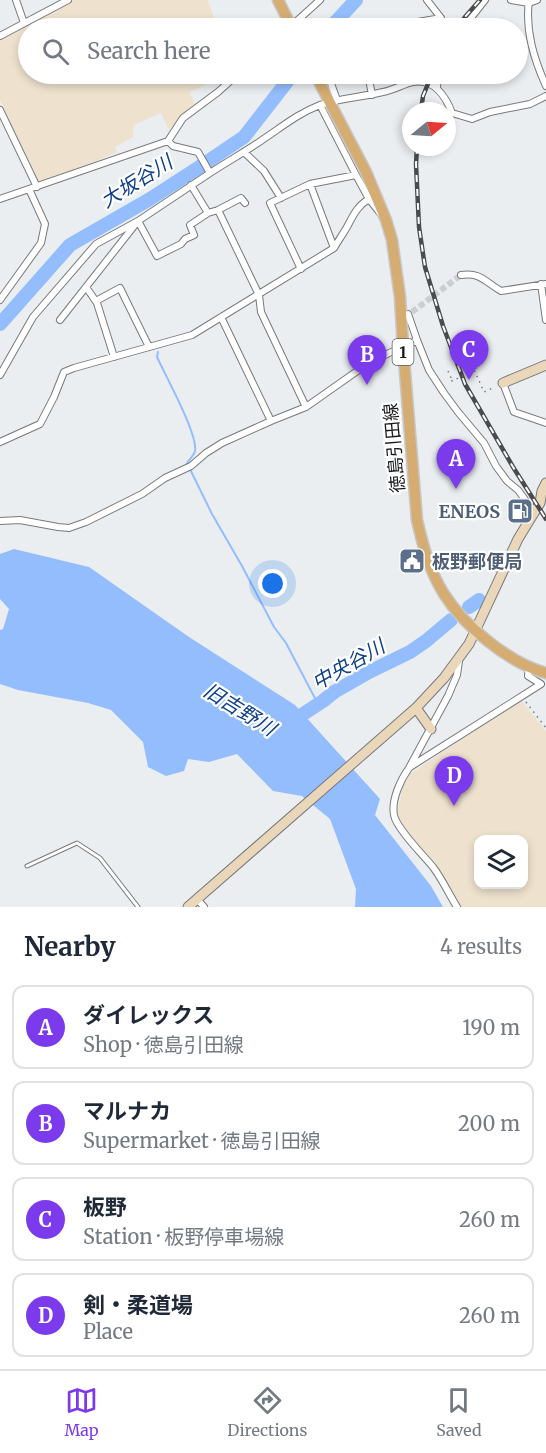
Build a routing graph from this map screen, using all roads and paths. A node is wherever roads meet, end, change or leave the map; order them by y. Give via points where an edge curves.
1 (16, 0) edge
2 (68, 0) edge
3 (278, 0) edge
4 (307, 0) edge
5 (320, 0) edge
6 (427, 0) edge
7 (485, 0) edge
8 (511, 0) edge
9 (537, 0) edge
10 (529, 1) edge
11 (312, 7) junction
12 (22, 18) edge
13 (34, 18) edge
14 (286, 18) edge
15 (301, 18) edge
16 (441, 18) edge
17 (471, 18) edge
18 (18, 26) edge
19 (0, 36) edge
20 (227, 84) edge
21 (320, 84) edge
22 (330, 84) edge
23 (370, 84) edge
24 (407, 84) edge
25 (428, 84) edge
26 (437, 84) edge
27 (546, 86) edge
28 (437, 88) junction
29 (372, 95) junction
30 (546, 96) edge
31 (329, 102) junction
32 (0, 110) edge
33 (168, 141) junction
34 (244, 152) junction
35 (209, 172) junction
36 (356, 175) junction
37 (310, 184) junction
38 (190, 185) junction
39 (37, 187) junction
40 (29, 189) junction
41 (281, 198) junction
42 (0, 199) edge
43 (369, 200) junction
44 (245, 203) dead end
45 (218, 210) junction
46 (208, 213) junction
47 (386, 220) junction
48 (138, 221) junction
49 (334, 248) junction
50 (301, 269) junction
51 (461, 275) dead end
52 (543, 284) edge
53 (87, 287) junction
54 (259, 295) junction
55 (400, 297) junction
56 (0, 300) edge
57 (96, 301) junction
58 (221, 317) junction
59 (60, 320) dead end
60 (546, 320) edge
61 (417, 340) junction
62 (149, 347) junction
63 (403, 347) junction
64 (114, 357) junction
65 (462, 364) dead end
66 (546, 365) edge
67 (448, 371) dead end
68 (466, 374) junction
69 (0, 375) edge
70 (503, 383) junction
71 (306, 407) junction
72 (271, 421) junction
73 (546, 423) edge
74 (0, 442) edge
75 (546, 483) edge
76 (543, 503) edge
77 (534, 512) junction
78 (0, 521) edge
79 (476, 630) junction
80 (459, 660) junction
81 (529, 666) junction
82 (546, 673) edge
83 (521, 697) junction
84 (416, 708) junction
85 (546, 728) edge
86 (431, 729) junction
87 (409, 768) junction
88 (27, 866) dead end
89 (199, 897) junction
90 (138, 907) edge
91 (188, 907) edge
92 (204, 907) edge
93 (457, 907) edge

1 - 12 street
2 - 13 street
3 - 14 main road
4 - 11 street
5 - 11 street
6 - 16 street
7 - 17 street
8 - 10 street
9 - 10 street
10 - 27 street via 531,47
11 - 15 street
18 - 19 street
20 - 33 street via 183,118
21 - 31 main road, 徳島引田線 / 1
22 - 31 street
23 - 29 street
24 - 29 street
25 - 28 street
26 - 28 street
28 - 30 street via 452,113 472,119 531,104
29 - 31 street
31 - 34 street via 299,114
31 - 36 street
31 - 47 main road, 徳島引田線 / 1
32 - 39 street
33 - 35 street via 198,152
33 - 39 street
34 - 35 street
34 - 41 street via 264,171
35 - 38 street
36 - 37 street
36 - 43 street
37 - 41 street
37 - 49 street
38 - 46 street
38 - 48 street
39 - 40 street
40 - 42 street
40 - 56 street via 45,225 40,243
41 - 50 street via 270,203
43 - 47 street
43 - 49 street via 356,209
44 - 45 street via 241,198
45 - 46 street
45 - 54 street
46 - 48 street via 190,225 194,235 157,256
47 - 55 main road, 徳島引田線 / 1
48 - 53 street
48 - 69 street via 96,244 33,317
49 - 50 street
50 - 54 street
51 - 52 street via 474,274 501,291
52 - 60 street
53 - 57 street
53 - 59 street
54 - 58 street
54 - 71 street via 261,312
55 - 61 street via 410,313
55 - 63 main road, 徳島引田線 / 1
57 - 62 street via 120,288
57 - 64 street
58 - 62 street via 192,335
58 - 72 street
61 - 63 street
61 - 77 street via 444,393
62 - 64 street
63 - 71 street via 370,362
63 - 79 main road, 徳島引田線 / 1 via 422,541 444,594
64 - 74 street via 64,372 40,424
65 - 68 path
66 - 70 street
67 - 68 path, bridge via 452,381
68 - 70 path, bridge via 476,370 473,362 471,363 474,369 484,392
70 - 73 street via 514,412
71 - 72 street
72 - 78 street via 222,443 142,494 79,525 69,528 20,520
75 - 76 street
76 - 77 street
77 - 79 street
79 - 80 street
79 - 81 main road, 徳島引田線 / 1 via 492,645
80 - 84 street
80 - 86 street via 457,675
81 - 82 main road, 徳島引田線 / 1
81 - 83 street via 528,676 542,684
83 - 85 path
83 - 87 street
84 - 86 street
84 - 89 street
86 - 87 street
87 - 93 street via 395,799 394,818 434,869
88 - 90 lane via 77,843 100,858
89 - 91 street
89 - 92 street

